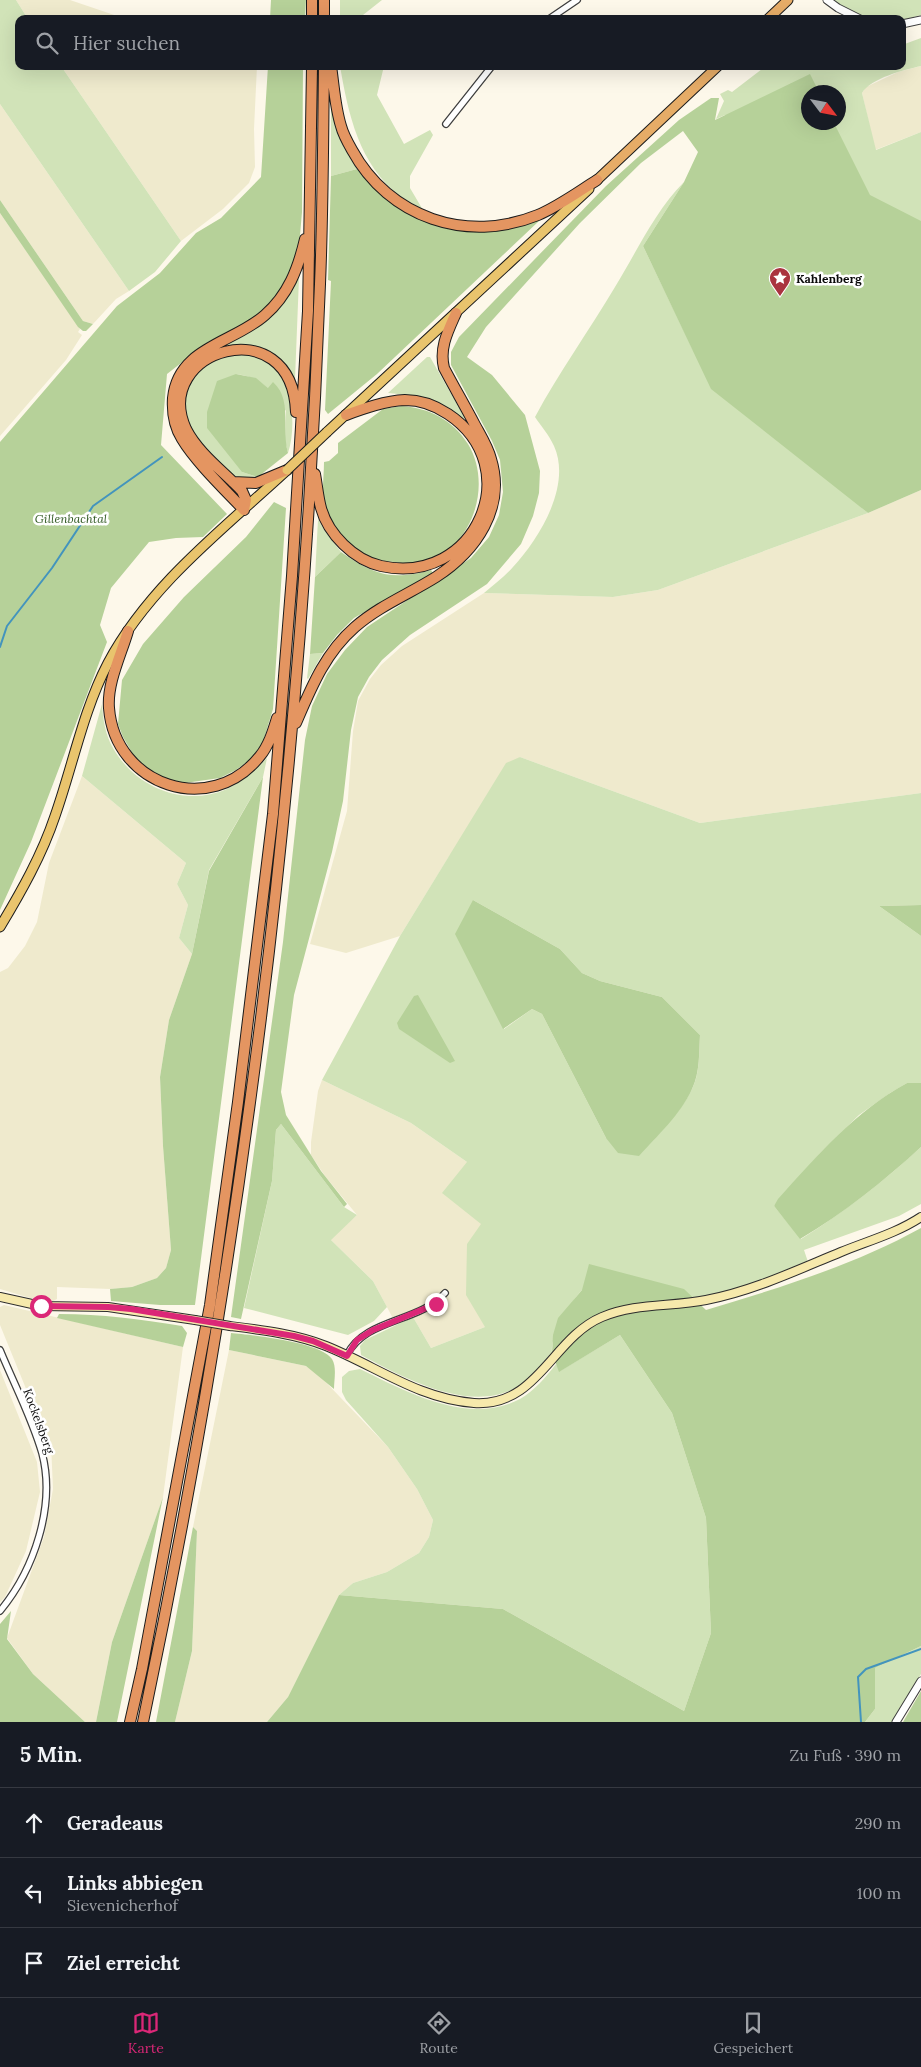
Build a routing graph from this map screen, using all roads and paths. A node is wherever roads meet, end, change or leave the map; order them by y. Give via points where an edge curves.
1 (312, 0) edge
2 (324, 0) edge
3 (577, 0) edge
4 (788, 0) edge
5 (827, 0) edge
6 (312, 15) edge
7 (324, 15) edge
8 (555, 15) edge
9 (772, 15) edge
10 (852, 15) edge
11 (921, 20) edge
12 (906, 23) edge
13 (312, 70) edge
14 (324, 70) edge
15 (332, 70) edge
16 (489, 70) edge
17 (714, 70) edge
18 (446, 124) dead end
19 (597, 180) junction
20 (310, 214) junction
21 (456, 313) junction
22 (346, 415) junction
23 (312, 459) junction
24 (286, 470) junction
25 (299, 473) junction
26 (233, 482) junction
27 (244, 510) junction
28 (128, 631) junction
29 (284, 692) junction
30 (292, 731) junction
31 (0, 927) edge
32 (921, 1217) edge
33 (445, 1293) dead end
34 (0, 1297) edge
35 (0, 1350) edge
36 (347, 1356) junction
37 (0, 1611) edge
38 (921, 1681) edge
39 (130, 1722) edge
40 (143, 1722) edge
41 (896, 1722) edge

1 - 6 highway
2 - 7 highway
3 - 8 street
4 - 9 highway
5 - 10 street
11 - 12 street
13 - 20 highway
14 - 23 highway via 320,280
15 - 19 highway via 341,127 359,163 378,186 419,214 458,226 490,227 539,214
16 - 18 street
17 - 19 highway
19 - 21 main road
20 - 25 highway
20 - 27 highway via 297,269 284,295 258,321 194,358 181,374 174,392 173,413 181,437
21 - 22 main road
21 - 30 highway via 444,341 442,359 491,458 496,480 489,519 470,549 452,566 376,612 340,642 316,677
22 - 23 highway via 407,400 430,405 457,420 476,443 484,461 486,496 474,531 460,547 428,565 410,569 371,562 340,541 330,527 321,509
22 - 24 main road, bridge
23 - 30 highway
24 - 26 highway via 256,483
24 - 27 main road
25 - 26 highway via 296,400 289,378 280,365 266,356 234,350 214,354 199,364 186,382 182,404 184,422 194,441
25 - 29 highway
26 - 27 highway via 244,494
27 - 28 main road via 171,579
28 - 29 highway via 108,707 116,741 126,758 154,780 191,790 223,783 245,771 269,743
28 - 31 main road via 91,699 48,833
29 - 39 highway via 273,814 210,1305
30 - 40 highway via 252,1094 221,1308
32 - 36 main road via 770,1281 732,1293 704,1300 627,1308 598,1318 580,1330 534,1379 500,1401 475,1403 425,1392
33 - 36 street via 436,1304 357,1340
34 - 36 main road, bridge via 41,1306 108,1307 195,1320 313,1341
35 - 37 street, Kockelsberg via 36,1434 46,1476 42,1523 34,1549 26,1572
38 - 41 street

